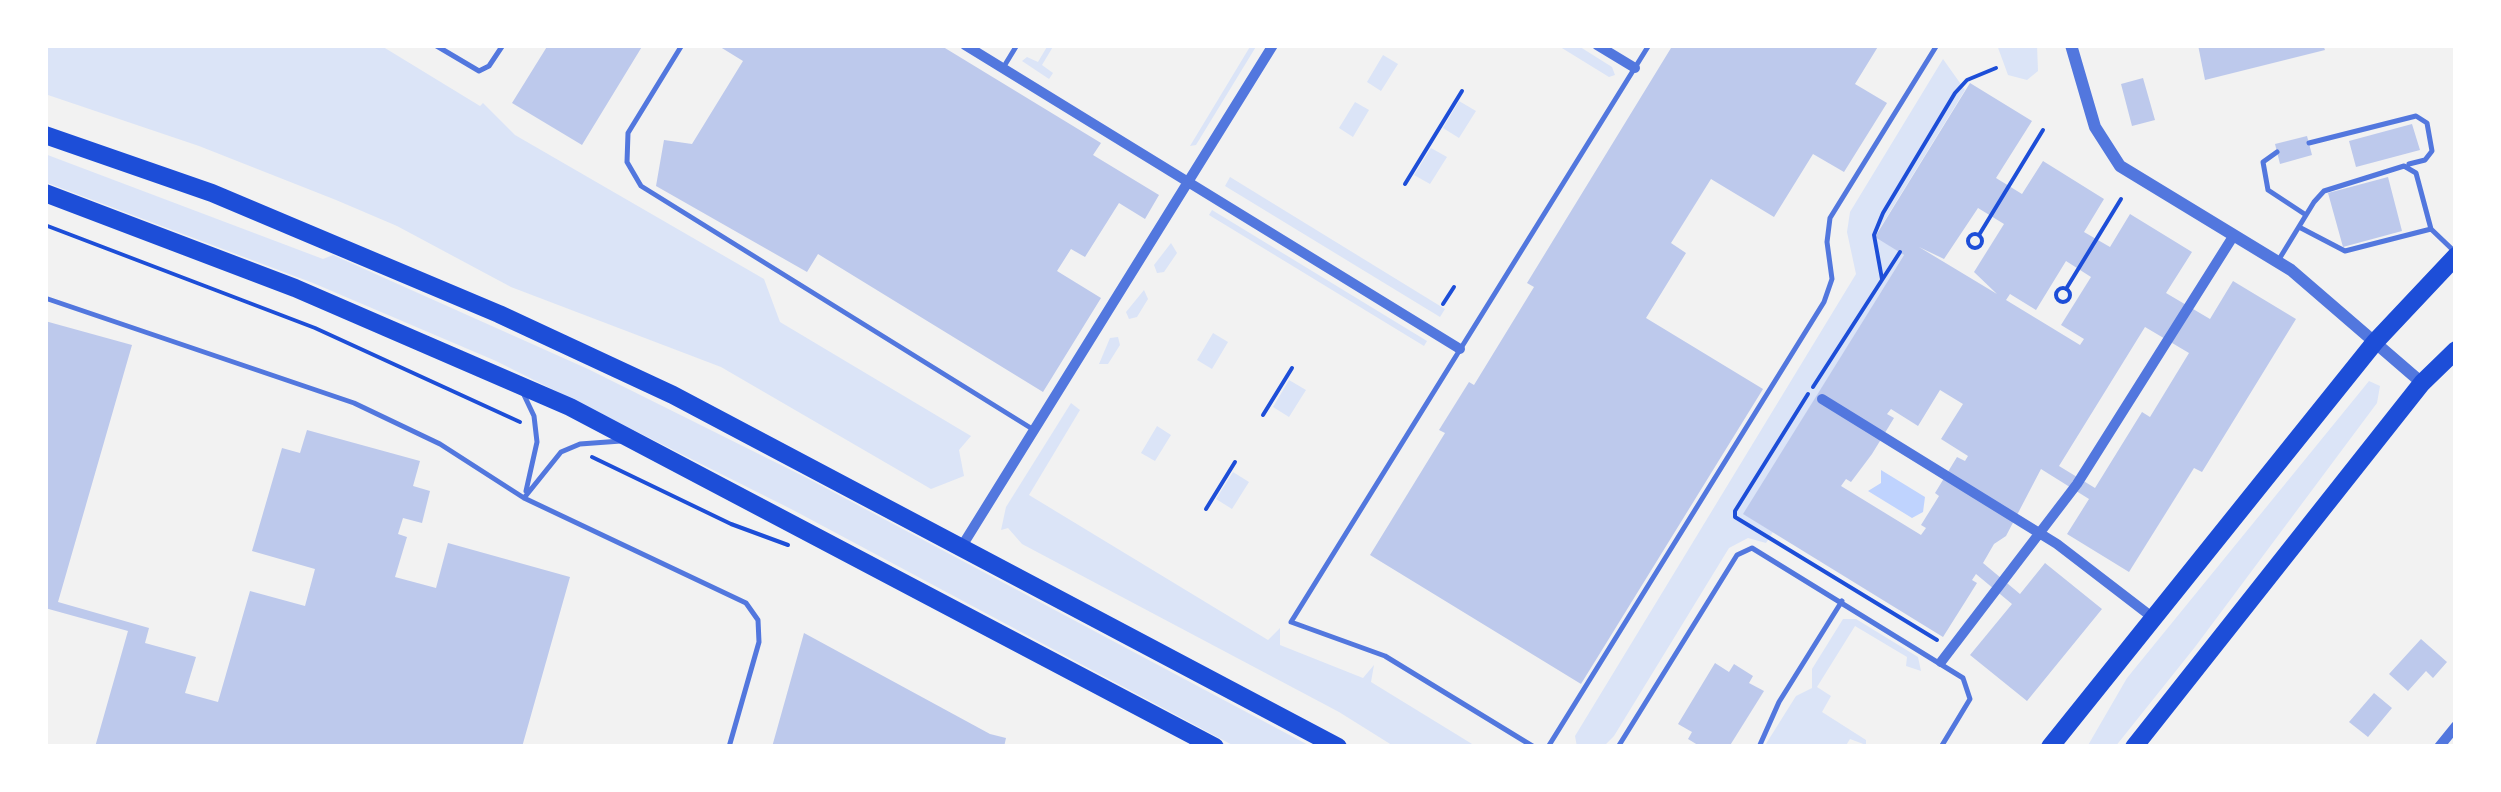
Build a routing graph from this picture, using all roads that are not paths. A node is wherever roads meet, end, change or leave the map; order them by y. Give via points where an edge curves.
1 (435, 45) edge
2 (503, 45) edge
3 (682, 45) edge
4 (965, 45) edge
5 (1017, 45) edge
6 (1273, 45) edge
7 (1597, 45) edge
8 (1649, 45) edge
9 (1936, 45) edge
10 (2071, 45) edge
11 (1002, 68) junction
12 (1635, 68) junction
13 (45, 135) edge
14 (2309, 143) dead end
15 (2277, 152) dead end
16 (2401, 166) junction
17 (1188, 182) junction
18 (45, 193) edge
19 (2306, 215) junction
20 (2299, 226) junction
21 (2431, 229) junction
22 (2234, 234) junction
23 (2456, 254) edge
24 (2278, 260) junction
25 (45, 298) edge
26 (2375, 342) junction
27 (1460, 350) junction
28 (2456, 350) edge
29 (2422, 383) junction
30 (518, 384) junction
31 (1822, 399) dead end
32 (1034, 430) junction
33 (636, 442) junction
34 (524, 498) junction
35 (2040, 533) junction
36 (962, 546) junction
37 (1842, 601) junction
38 (2152, 617) junction
39 (1941, 662) junction
40 (2456, 726) edge
41 (729, 747) edge
42 (1214, 747) edge
43 (1338, 747) edge
44 (1534, 747) edge
45 (1548, 747) edge
46 (1618, 747) edge
47 (1759, 747) edge
48 (1941, 747) edge
49 (2050, 747) edge
50 (2134, 747) edge
51 (2439, 747) edge

1 - 2 lane via 479,71
3 - 32 lane via 628,134 627,162 641,186
4 - 11 street
5 - 11 lane
6 - 17 street
7 - 12 street
8 - 12 lane
9 - 45 lane via 1830,218 1832,279 1824,302
10 - 22 street via 2108,153 2132,176
11 - 17 street
12 - 27 lane
13 - 36 main road via 212,193 499,314 673,395
14 - 16 lane via 2422,118 2432,151 2425,160
15 - 19 lane via 2262,162 2268,190
16 - 19 lane via 2331,186
16 - 21 lane via 2416,172
17 - 27 street
17 - 32 street
18 - 30 main road via 294,288
19 - 20 lane
20 - 21 lane via 2345,251
20 - 24 lane
21 - 23 lane
22 - 24 street
22 - 35 street
23 - 26 main road
24 - 26 street
25 - 34 lane via 354,403 440,444
26 - 29 street
26 - 38 main road
27 - 44 lane via 1291,622 1386,656
28 - 29 main road
29 - 50 main road
30 - 33 main road
30 - 34 lane via 537,432
31 - 35 street
32 - 36 street
33 - 34 lane via 567,448
33 - 42 main road
34 - 41 lane via 753,611 759,642
35 - 38 street
35 - 39 street
36 - 43 main road
37 - 39 lane
37 - 46 lane via 1758,550 1741,551
37 - 47 lane via 1778,702
38 - 49 main road
39 - 48 lane via 1962,678 1970,696
40 - 51 street

